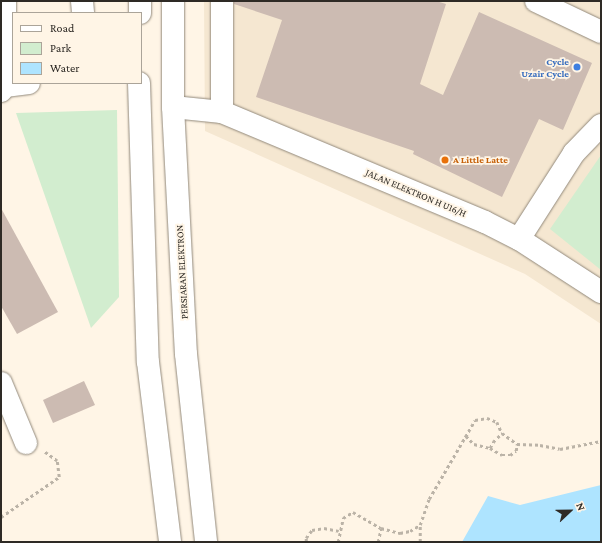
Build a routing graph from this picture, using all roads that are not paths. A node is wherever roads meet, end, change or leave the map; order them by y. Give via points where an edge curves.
1 (5, 1) edge
2 (82, 1) edge
3 (140, 1) edge
4 (173, 1) edge
5 (222, 1) edge
6 (536, 1) edge
7 (83, 12) edge
8 (140, 12) edge
9 (601, 32) edge
10 (25, 84) edge
11 (127, 84) edge
12 (140, 84) edge
13 (3, 89) edge
14 (173, 107) junction
15 (139, 112) junction
16 (222, 112) junction
17 (601, 125) edge
18 (519, 239) junction
19 (601, 292) edge
20 (1, 383) edge
21 (26, 443) road end
22 (170, 542) edge
23 (206, 542) edge

1 - 13 main road
2 - 7 main road
3 - 8 main road
4 - 14 main road, PERSIARAN ELEKTRON
5 - 16 main road
6 - 9 main road
10 - 13 main road
11 - 15 main road
12 - 15 main road
14 - 16 main road, JALAN ELEKTRON H U16/H
14 - 23 main road, PERSIARAN ELEKTRON via 186,354
15 - 22 main road via 148,362
16 - 18 main road, JALAN ELEKTRON H U16/H via 485,222
17 - 18 main road via 574,153
18 - 19 main road, JALAN ELEKTRON H U16/H
20 - 21 main road

